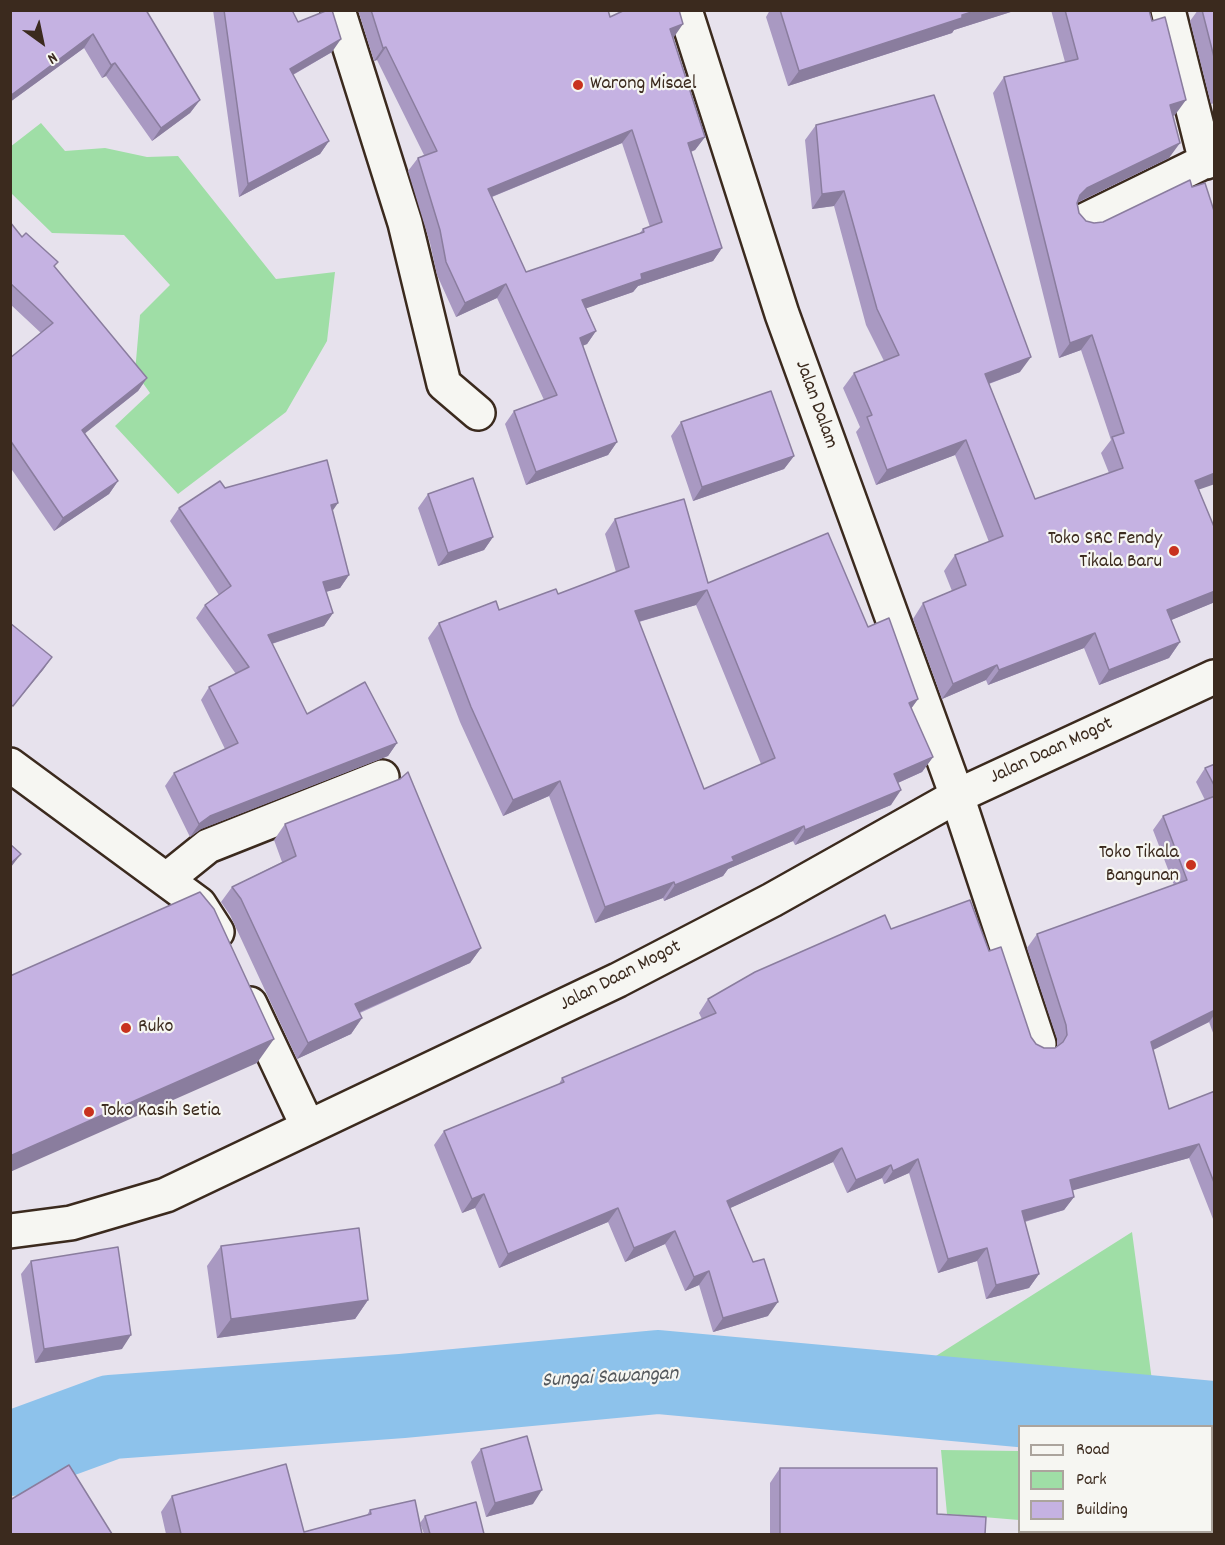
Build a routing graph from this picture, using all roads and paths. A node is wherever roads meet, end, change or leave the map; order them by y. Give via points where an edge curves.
1 (338, 10) edge
2 (685, 10) edge
3 (1168, 10) edge
4 (1210, 159) edge
5 (1084, 220) edge
6 (478, 413) dead end
7 (1215, 677) edge
8 (10, 765) edge
9 (382, 777) dead end
10 (957, 796) junction
11 (167, 879) junction
12 (1039, 1044) edge
13 (308, 1127) junction
14 (10, 1231) edge

1 - 6 street via 405,223 444,384
2 - 10 street, Jalan Dalam via 782,314
3 - 4 street
4 - 5 street
7 - 10 street, Jalan Daan Mogot
8 - 11 street
9 - 11 street via 208,846
10 - 12 street, Jalan Dalam
10 - 13 street, Jalan Daan Mogot via 772,900 618,980
11 - 13 street via 199,904 213,922
13 - 14 street, Jalan Daan Mogot via 166,1195 71,1223

